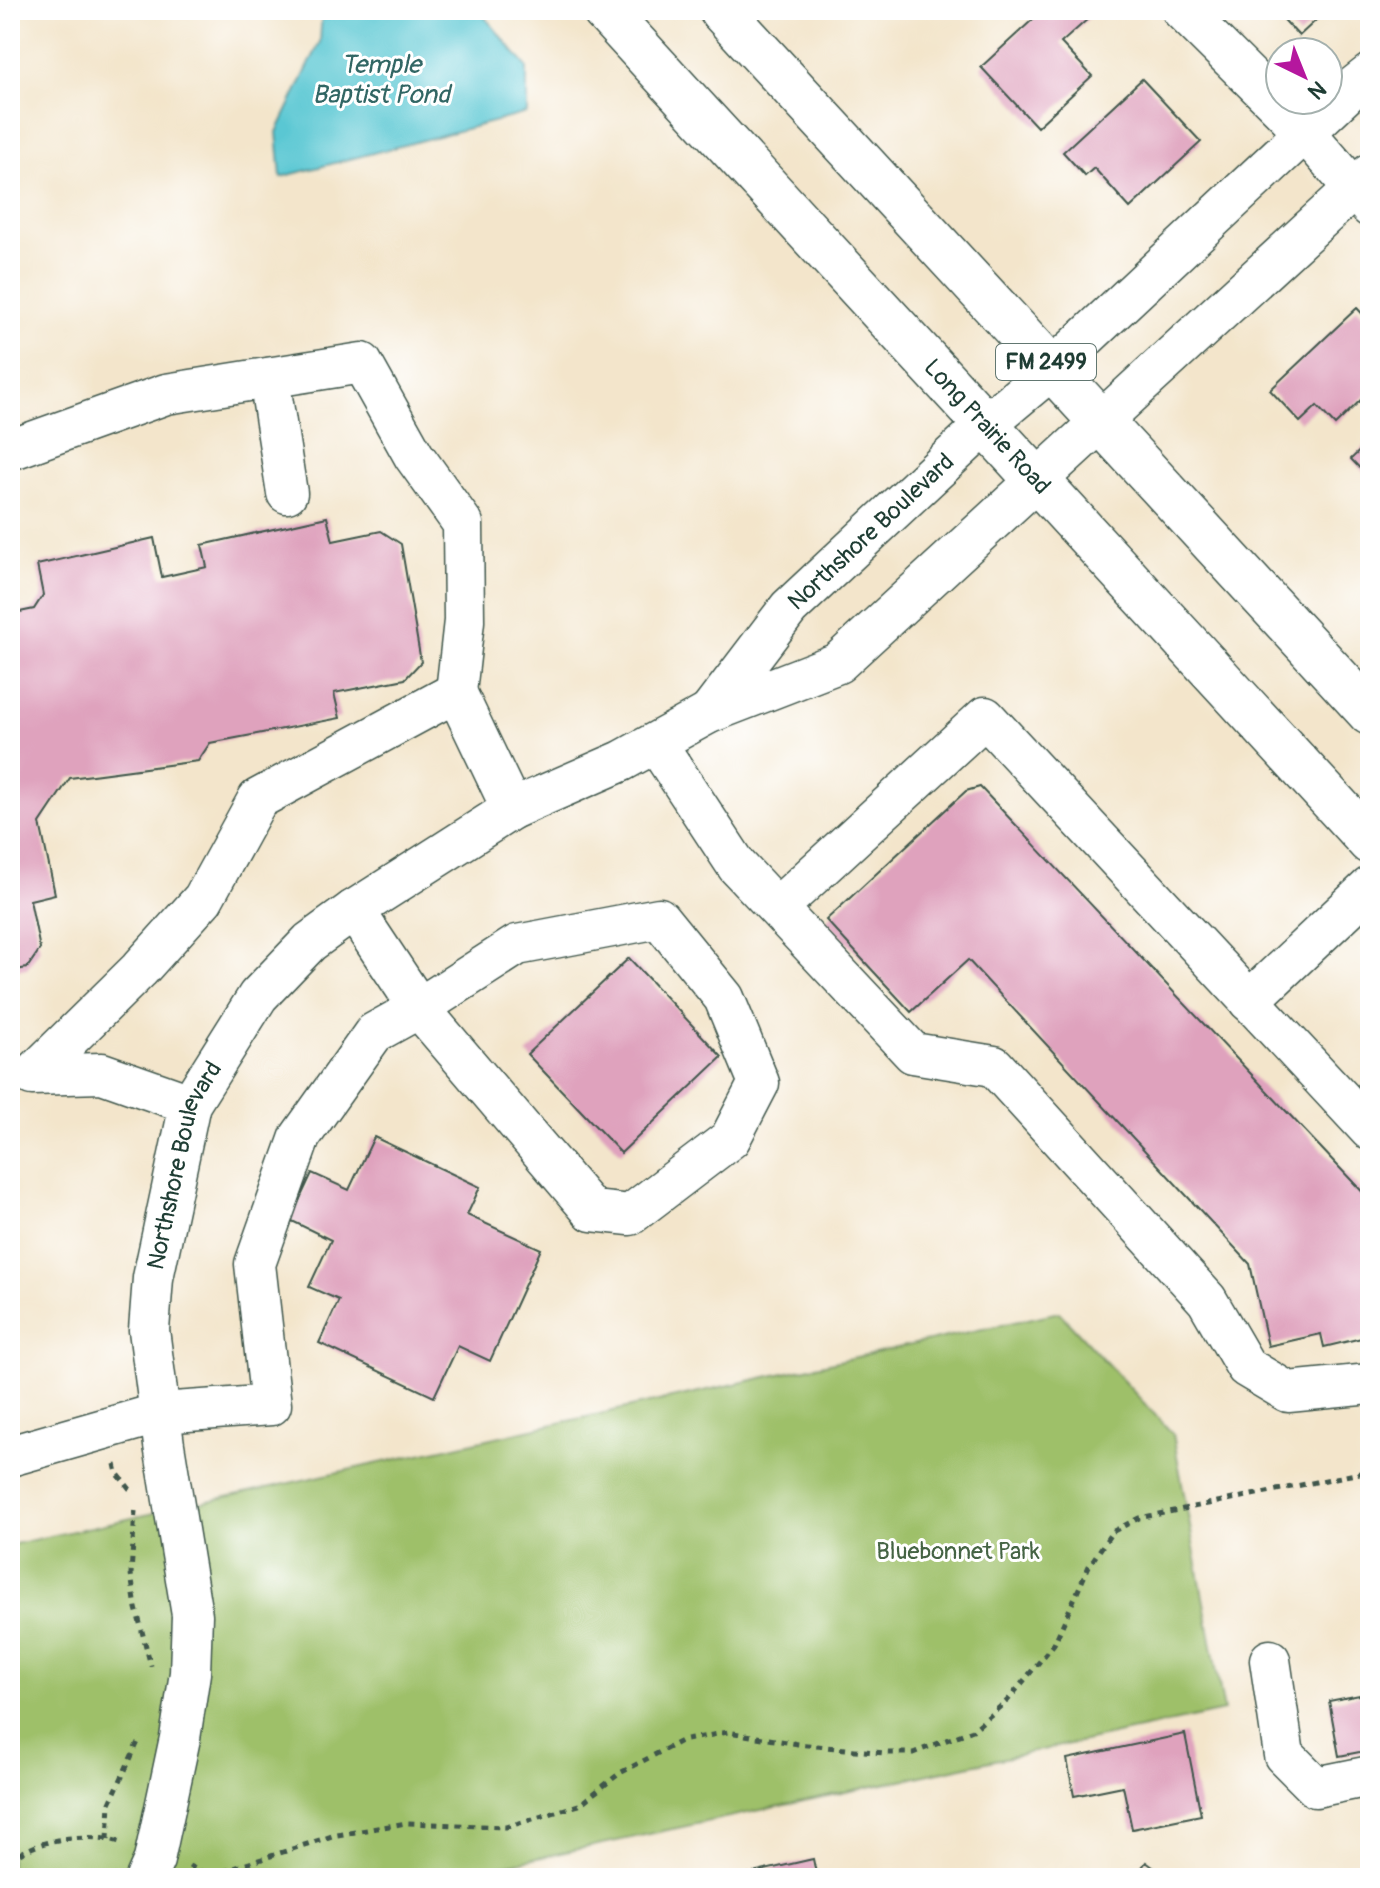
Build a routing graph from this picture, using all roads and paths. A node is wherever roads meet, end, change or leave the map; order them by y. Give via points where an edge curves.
1 (604, 10) edge
2 (721, 10) edge
3 (1182, 10) edge
4 (1370, 74) edge
5 (1305, 132) junction
6 (1365, 190) edge
7 (1052, 369) junction
8 (269, 378) junction
9 (1101, 421) junction
10 (986, 424) junction
11 (10, 450) edge
12 (1037, 480) junction
13 (287, 493) dead end
14 (456, 692) junction
15 (709, 713) junction
16 (1370, 713) edge
17 (656, 743) junction
18 (512, 809) junction
19 (1370, 842) edge
20 (1370, 887) edge
21 (777, 908) junction
22 (354, 910) junction
23 (1249, 1001) junction
24 (419, 1008) junction
25 (21, 1078) edge
26 (190, 1104) junction
27 (1370, 1130) edge
28 (1370, 1384) edge
29 (160, 1413) junction
30 (105, 1428) junction
31 (10, 1456) edge
32 (1370, 1471) edge
33 (1270, 1660) dead end
34 (152, 1670) dead end
35 (141, 1736) dead end
36 (1370, 1776) edge
37 (108, 1839) junction
38 (10, 1861) edge
39 (151, 1865) edge

1 - 10 main road, Long Prairie Road
2 - 7 main road, FM 2499
3 - 5 street
4 - 5 street, Northshore Boulevard
5 - 6 street
5 - 7 street, Northshore Boulevard
6 - 9 street, Northshore Boulevard
7 - 9 main road, FM 2499
7 - 10 street, Northshore Boulevard
8 - 11 street via 166,394
8 - 13 street
8 - 14 street via 362,363 414,456 463,524 464,621
9 - 12 street, Northshore Boulevard
9 - 16 main road, FM 2499
10 - 12 main road, Long Prairie Road
10 - 15 street, Northshore Boulevard via 789,608
12 - 15 street, Northshore Boulevard via 838,663
12 - 19 main road, Long Prairie Road
14 - 18 street
14 - 25 street via 258,799 203,899 139,970
15 - 17 street, Northshore Boulevard
17 - 18 street, Northshore Boulevard
17 - 21 street via 737,866
18 - 22 street, Northshore Boulevard
20 - 23 street
21 - 23 street via 985,717
21 - 28 street via 913,1053 994,1066 1207,1300 1246,1367 1288,1392
22 - 24 street
22 - 26 street, Northshore Boulevard via 310,942 258,996
23 - 27 street
24 - 24 street via 517,945 659,918 724,998 759,1083 730,1139 630,1215 592,1211
24 - 29 street via 374,1033 300,1137 255,1264 271,1405
25 - 26 street via 102,1073
26 - 29 street, Northshore Boulevard via 153,1278 149,1330
29 - 30 street
29 - 39 street, Northshore Boulevard via 192,1615 180,1738
30 - 31 street
30 - 34 path via 117,1473 133,1493 131,1574
32 - 39 path via 1139,1518 1112,1532 1089,1566 1054,1644 1008,1700 973,1730 913,1753 798,1744 728,1732 681,1741 620,1773 579,1805 506,1827 406,1823 332,1836 207,1874
33 - 36 street via 1284,1755 1316,1787
35 - 37 path via 110,1803
37 - 38 path via 61,1840
37 - 39 path

